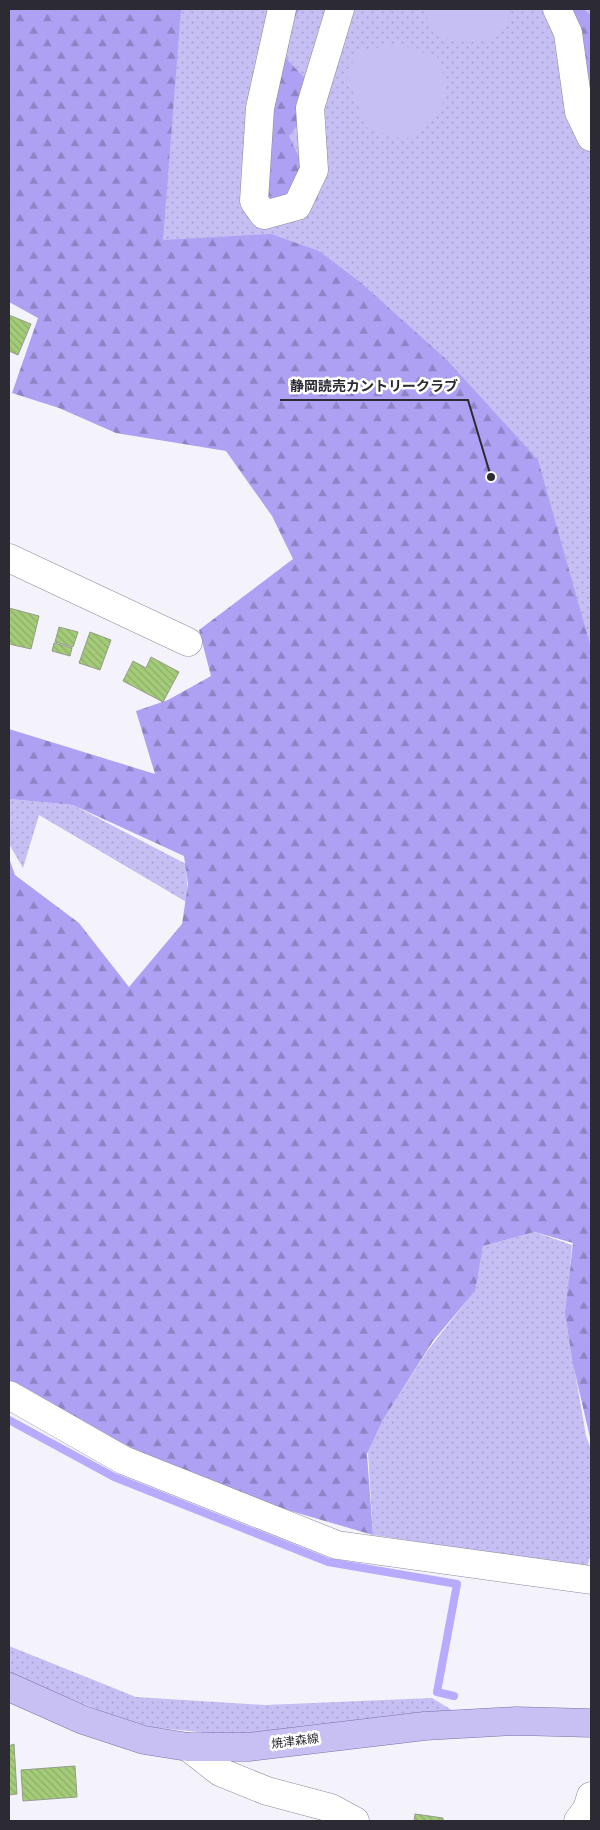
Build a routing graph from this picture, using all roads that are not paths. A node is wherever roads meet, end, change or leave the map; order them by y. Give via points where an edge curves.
1 (282, 9) edge
2 (340, 9) edge
3 (557, 9) edge
4 (591, 137) edge
5 (9, 558) edge
6 (188, 642) dead end
7 (9, 1396) edge
8 (591, 1580) edge
9 (9, 1687) edge
10 (591, 1723) edge
11 (188, 1746) junction
12 (591, 1796) edge
13 (355, 1821) edge
14 (578, 1821) edge

1 - 2 street via 260,108 254,201 264,215 296,206 314,170 310,108
3 - 4 street via 568,34 578,112
5 - 6 street
7 - 8 street via 123,1460 337,1545
9 - 11 main road, 焼津森線 via 83,1720 144,1740
10 - 11 main road, 焼津森線 via 516,1721 425,1726 249,1746
11 - 13 street via 220,1772 267,1791 330,1808
12 - 14 street

